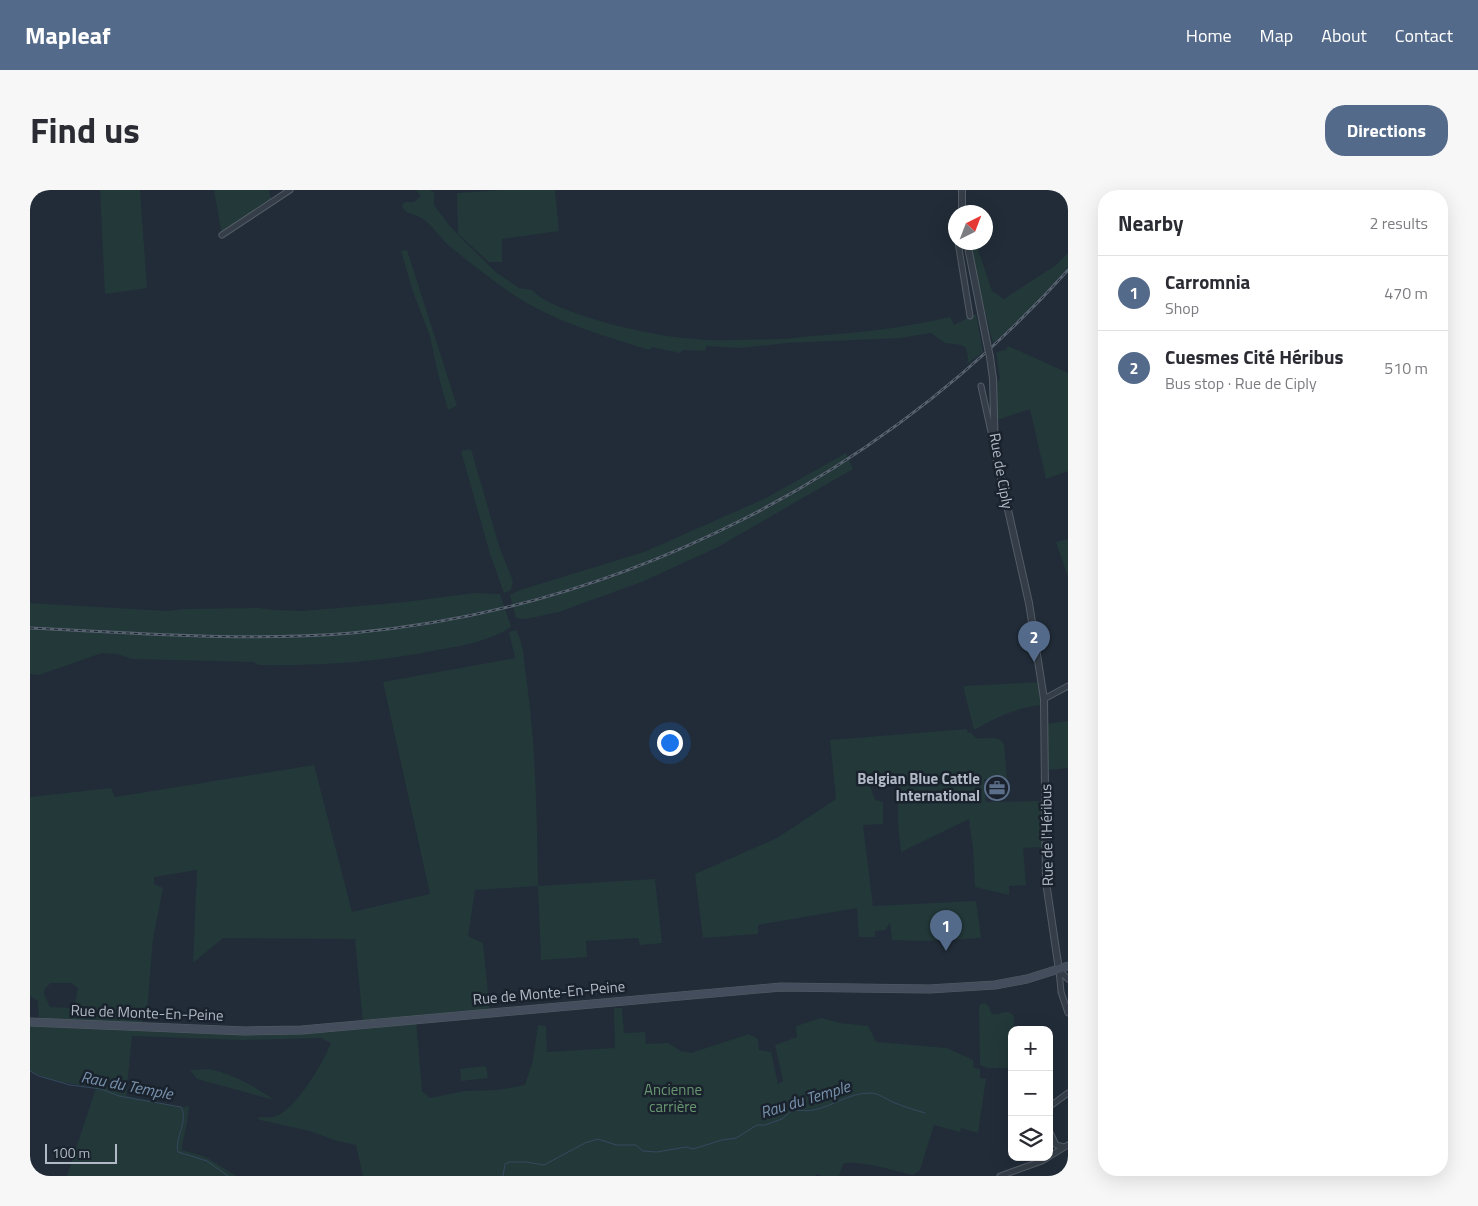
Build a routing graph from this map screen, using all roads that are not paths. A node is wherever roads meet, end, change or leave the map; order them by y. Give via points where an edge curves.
1 (290, 190) edge
2 (962, 190) edge
3 (961, 205) edge
4 (222, 235) dead end
5 (959, 250) edge
6 (969, 250) edge
7 (970, 316) dead end
8 (981, 386) dead end
9 (995, 452) junction
10 (1068, 686) edge
11 (1044, 698) junction
12 (1068, 966) edge
13 (1059, 970) junction
14 (1068, 979) edge
15 (1068, 1013) edge
16 (30, 1022) edge
17 (1066, 1094) edge
18 (1053, 1104) edge
19 (1053, 1139) edge
20 (1066, 1146) edge
21 (1053, 1155) edge
22 (1039, 1161) edge
23 (1000, 1176) edge

1 - 4 street
2 - 3 street
5 - 7 street
6 - 9 street, Rue de Ciply, bridge via 993,379
8 - 9 street
9 - 11 street, Rue de Ciply via 1028,603
10 - 11 street
11 - 13 street, Rue de l'Héribus via 1046,875
12 - 13 main road, Rue de Monte-En-Peine
13 - 14 street
13 - 15 street via 1061,992
13 - 16 main road, Rue de Monte-En-Peine via 1027,979 964,988 781,986 294,1030
17 - 18 street
19 - 20 street via 1056,1145
20 - 21 street
22 - 23 street

